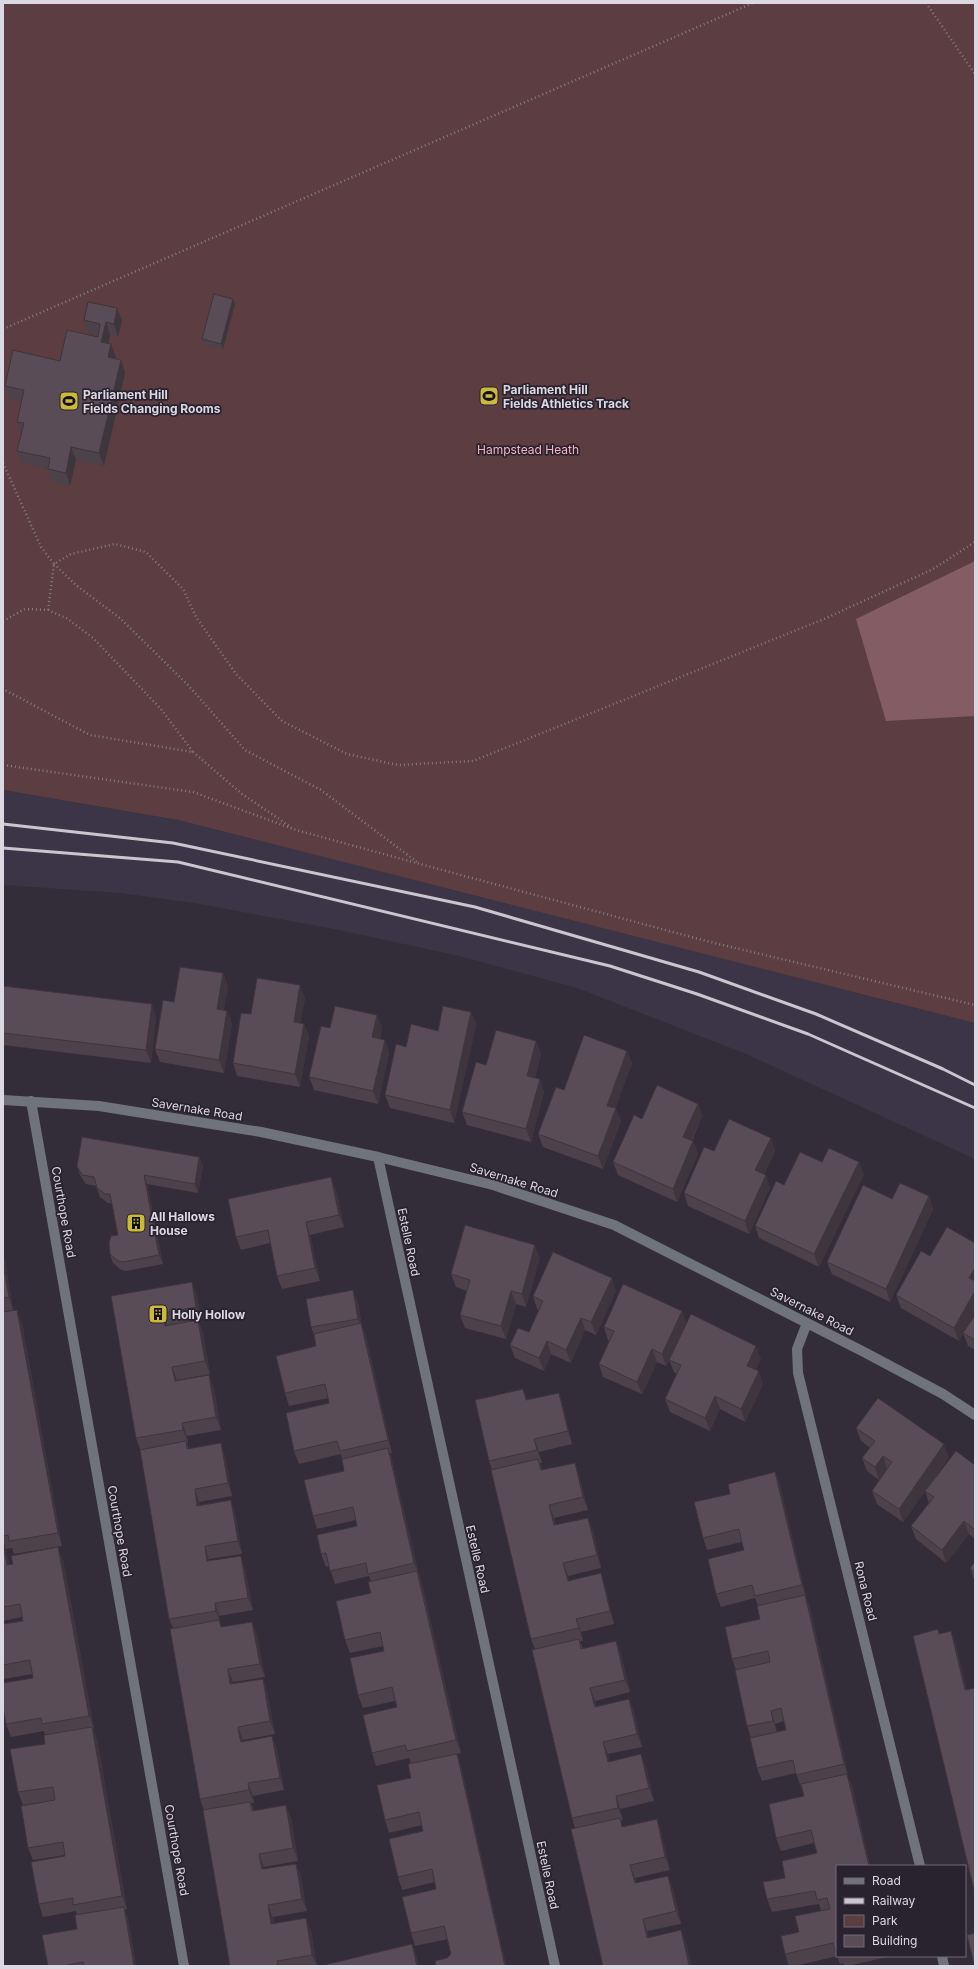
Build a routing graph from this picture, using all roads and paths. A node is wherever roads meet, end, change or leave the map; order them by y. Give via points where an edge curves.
1 (753, 3) edge
2 (926, 3) edge
3 (975, 74) edge
4 (3, 329) edge
5 (3, 463) edge
6 (975, 542) edge
7 (54, 564) junction
8 (48, 610) junction
9 (3, 620) edge
10 (3, 689) edge
11 (193, 752) junction
12 (3, 765) edge
13 (296, 830) junction
14 (420, 864) junction
15 (975, 1005) edge
16 (3, 1100) edge
17 (31, 1101) junction
18 (378, 1157) junction
19 (807, 1323) junction
20 (975, 1416) edge
21 (920, 1865) edge
22 (184, 1966) edge
23 (554, 1966) edge

1 - 4 path
2 - 3 path
5 - 7 path via 41,547
6 - 7 path via 933,569 824,619 473,761 398,765 347,754 282,721 236,674 196,617 183,589 146,552 115,544 71,554
7 - 8 path
7 - 14 path via 77,586 121,619 188,685 245,750 321,790
8 - 9 path via 25,609
8 - 11 path via 68,619 93,638 161,709
10 - 11 path via 90,735
11 - 13 path via 242,794
12 - 13 path via 192,792
13 - 14 path
14 - 15 path via 710,942
16 - 17 street, Savernake Road
17 - 18 street, Savernake Road via 100,1106 261,1132
17 - 22 street, Courthope Road
18 - 19 street, Savernake Road via 493,1185 614,1225
18 - 23 street, Estelle Road
19 - 20 street, Savernake Road via 943,1394
19 - 21 street, Rona Road via 797,1348 798,1373

